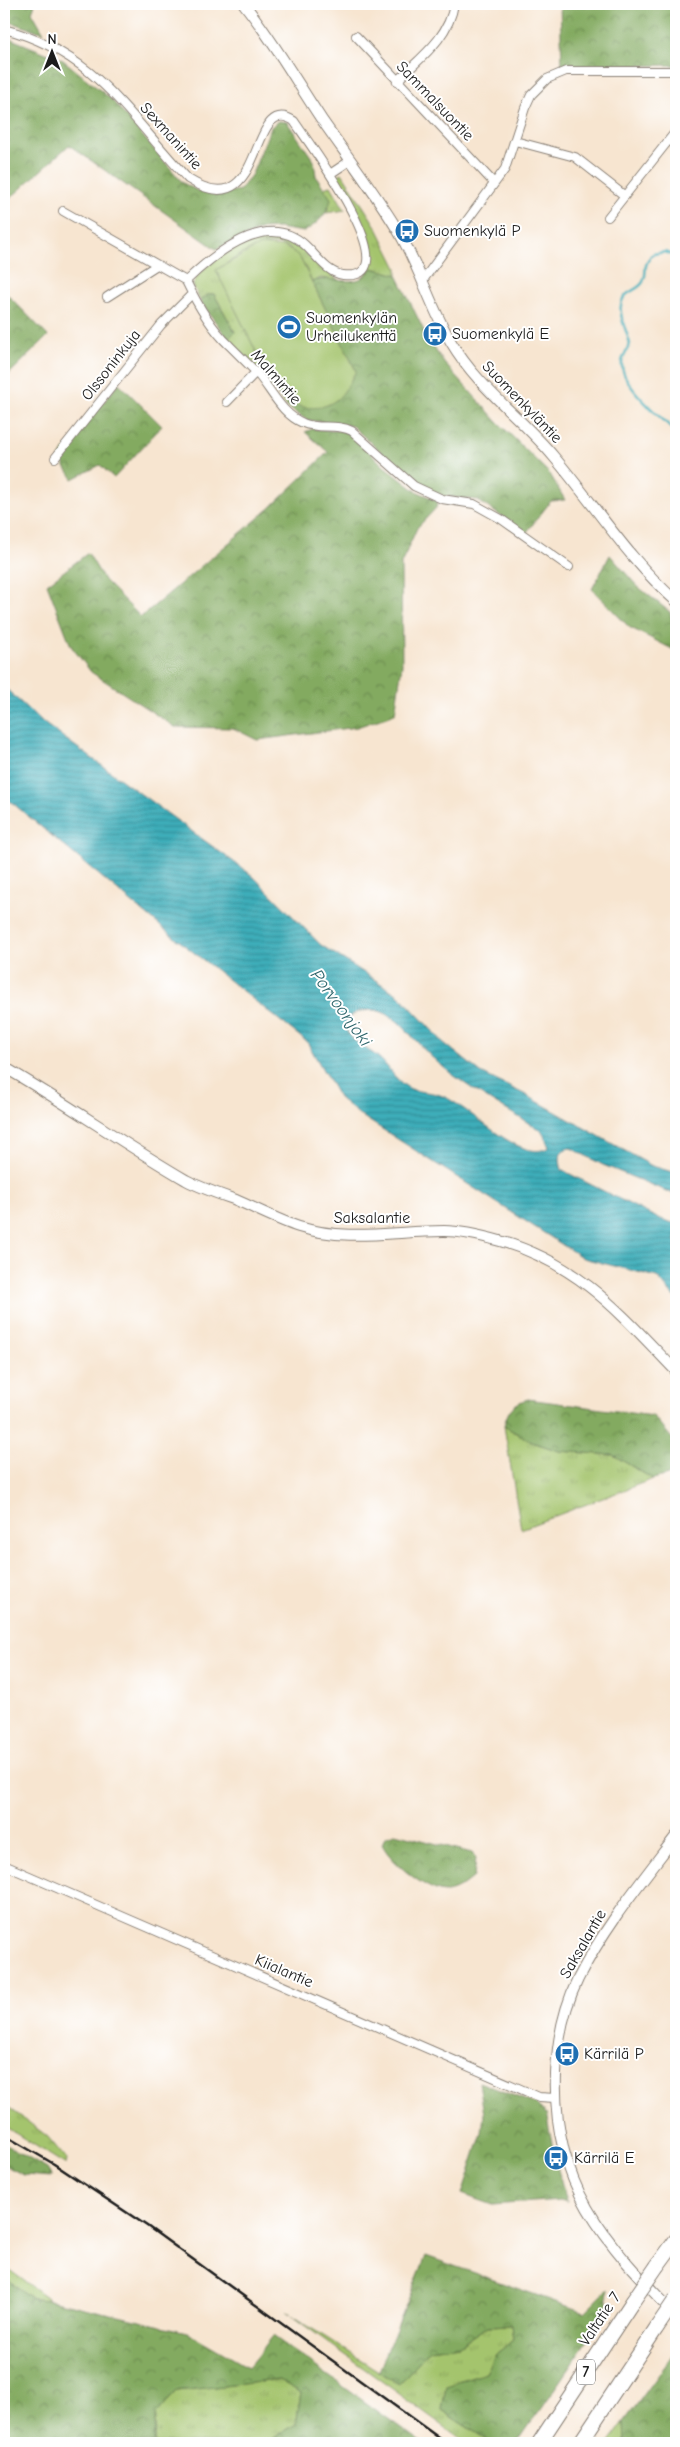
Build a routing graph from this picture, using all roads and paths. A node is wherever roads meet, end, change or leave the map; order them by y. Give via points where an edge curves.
1 (244, 4) edge
2 (454, 4) edge
3 (4, 29) edge
4 (356, 36) dead end
5 (676, 71) edge
6 (397, 81) junction
7 (676, 132) edge
8 (515, 141) junction
9 (351, 160) junction
10 (330, 174) junction
11 (494, 183) junction
12 (625, 196) junction
13 (63, 211) dead end
14 (608, 216) dead end
15 (157, 265) junction
16 (423, 280) junction
17 (186, 281) junction
18 (192, 294) junction
19 (107, 297) dead end
20 (256, 372) junction
21 (227, 402) dead end
22 (55, 458) dead end
23 (570, 567) dead end
24 (676, 601) edge
25 (4, 1067) edge
26 (676, 1370) edge
27 (676, 1836) edge
28 (4, 1865) edge
29 (555, 2098) junction
30 (676, 2240) edge
31 (676, 2299) edge
32 (676, 2315) edge
33 (539, 2443) edge
34 (580, 2443) edge

1 - 9 street, Suomenkyläntie via 270,37
2 - 6 street via 452,18 444,34
3 - 10 street, Sexmanintie via 41,41 96,77 117,96 188,179 201,187 220,189 236,186 248,171 266,124 275,116 286,116 294,121
4 - 6 street, Sammalsuontie
5 - 8 street via 556,73 531,95
6 - 11 street, Sammalsuontie
7 - 12 street
8 - 11 street via 505,169
8 - 12 street via 574,156
9 - 10 street
9 - 16 street, Suomenkyläntie via 397,229
10 - 17 street via 364,238 367,258 361,270 350,275 337,274 298,240 271,232 221,251
11 - 16 street
12 - 14 street
13 - 15 street
15 - 17 street
15 - 19 street
16 - 24 street, Suomenkyläntie via 450,341 467,366 553,455 636,561
17 - 18 street, Malmintie
18 - 20 street, Malmintie via 214,329
18 - 22 street, Olssoninkuja via 161,324
20 - 21 street
20 - 23 street, Malmintie via 280,404 301,422 352,431 414,486 442,499 474,504
25 - 26 street, Saksalantie via 188,1181 299,1227 329,1234 363,1236 446,1231 484,1237 548,1259 579,1277 608,1301
27 - 29 street, Saksalantie via 616,1915 577,1980 562,2025
28 - 29 street, Kiialantie via 539,2097
29 - 32 street, Saksalantie via 559,2134 568,2169 582,2201 601,2232
30 - 33 highway, Valtatie 7 / 7, bridge
31 - 34 highway, 7, bridge

